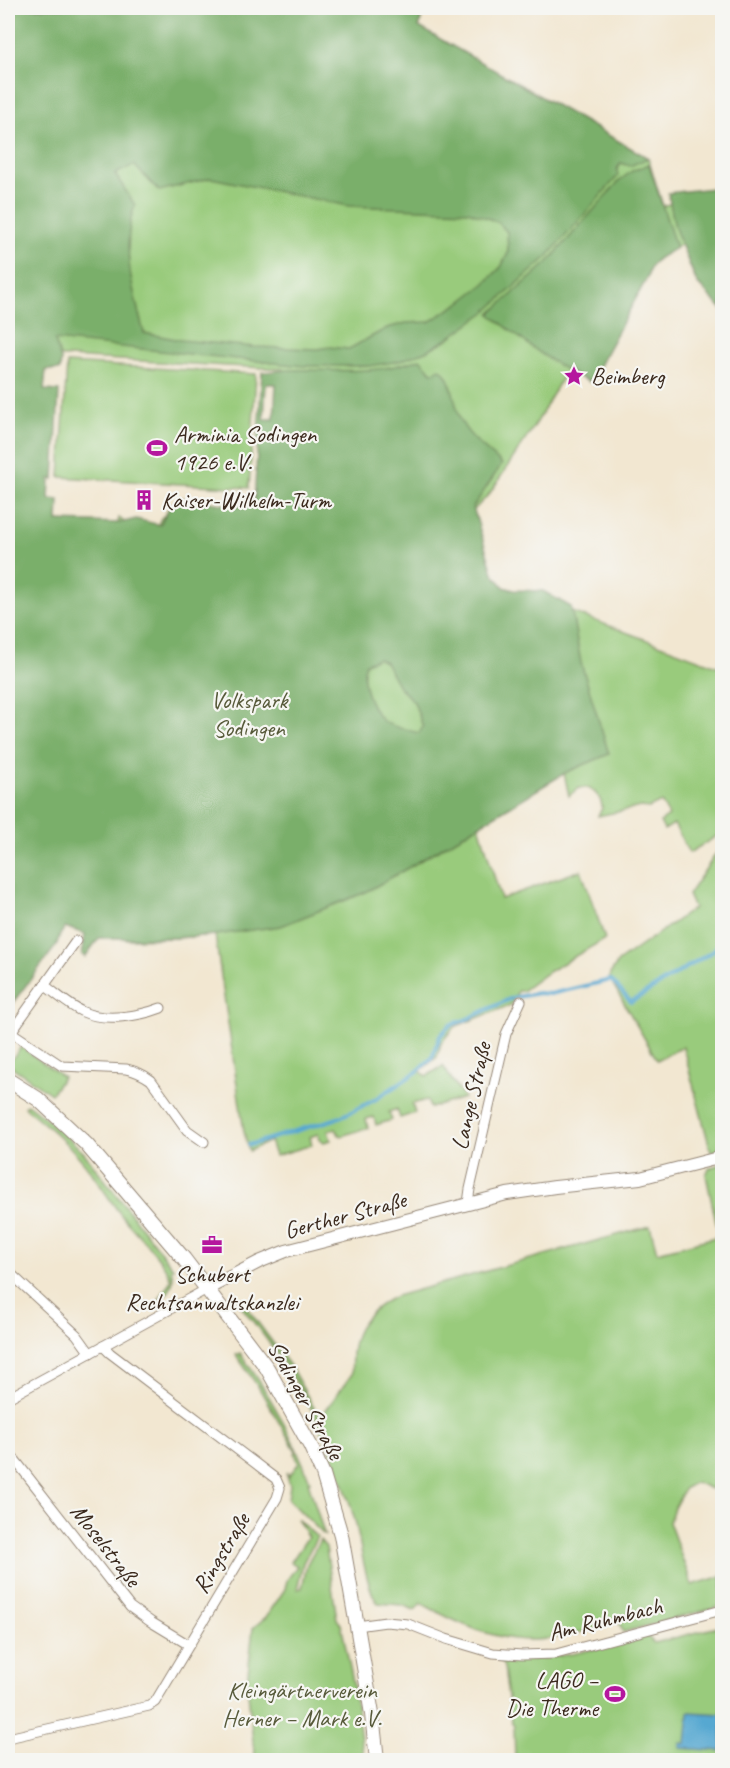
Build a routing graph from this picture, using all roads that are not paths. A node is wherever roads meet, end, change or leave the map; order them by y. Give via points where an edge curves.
1 (76, 941) dead end
2 (44, 985) junction
3 (521, 1001) dead end
4 (161, 1008) dead end
5 (9, 1035) edge
6 (8, 1080) edge
7 (204, 1142) dead end
8 (723, 1157) edge
9 (468, 1203) junction
10 (8, 1271) edge
11 (207, 1289) junction
12 (103, 1346) junction
13 (90, 1353) junction
14 (8, 1398) edge
15 (8, 1451) edge
16 (723, 1610) edge
17 (357, 1626) junction
18 (189, 1645) junction
19 (8, 1738) edge
20 (377, 1761) edge

1 - 2 street
2 - 4 street via 78,1010 95,1016 130,1017
2 - 5 street
3 - 9 street, Lange Straße via 506,1034
5 - 7 street via 62,1066 126,1069 145,1075 187,1130
6 - 11 main road, Sodinger Straße via 38,1099 86,1144
8 - 9 street, Gerther Straße via 640,1178 507,1194
9 - 11 street, Gerther Straße via 286,1251
10 - 13 street via 77,1335
11 - 12 street, Gerther Straße
11 - 17 main road, Sodinger Straße via 267,1368 310,1445 341,1535
12 - 13 street, Gerther Straße
12 - 18 street, Ringstraße via 276,1479 280,1488
13 - 14 street, Gerther Straße
15 - 18 street, Moselstraße via 130,1607
16 - 17 street, Am Ruhmbach via 556,1654 493,1653 408,1624
17 - 20 main road, Sodinger Straße
18 - 19 street, Ringstraße via 149,1706

